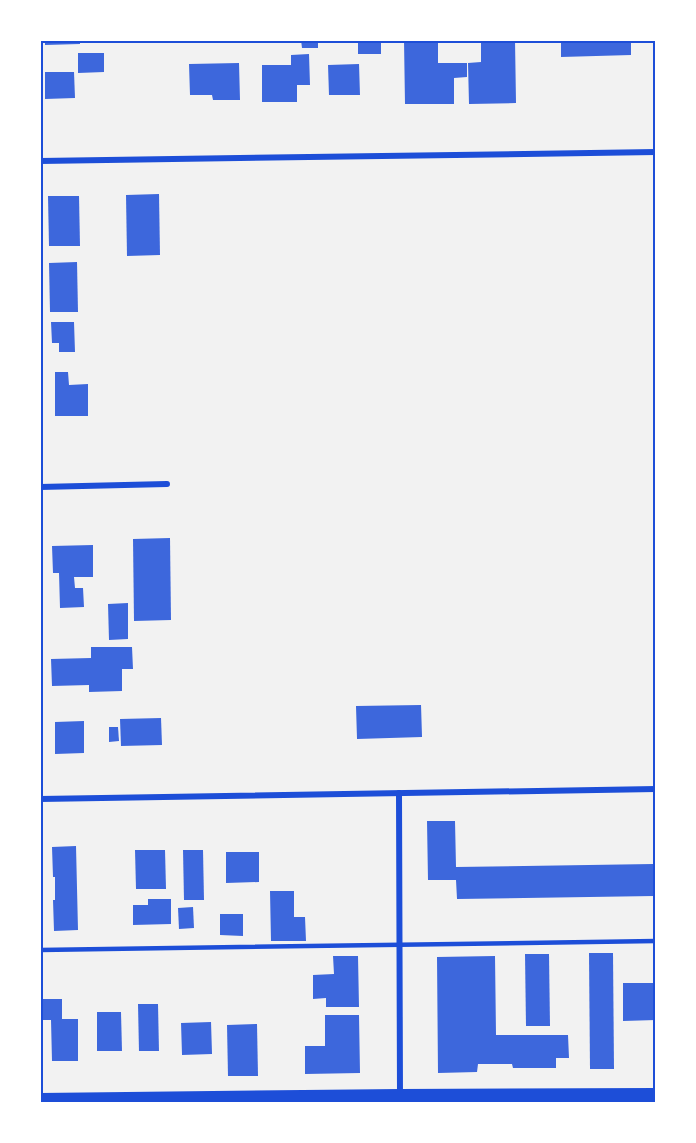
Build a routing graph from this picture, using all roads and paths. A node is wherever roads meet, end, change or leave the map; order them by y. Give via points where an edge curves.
1 (656, 152) edge
2 (40, 161) edge
3 (167, 484) dead end
4 (40, 487) edge
5 (656, 789) edge
6 (399, 793) junction
7 (40, 799) edge
8 (656, 941) edge
9 (400, 945) junction
10 (40, 950) edge
11 (656, 1096) edge
12 (400, 1100) edge
13 (40, 1101) edge

1 - 2 street
3 - 4 street
5 - 6 street
6 - 7 street
6 - 9 street
8 - 9 lane
9 - 10 lane
9 - 12 street
11 - 12 highway
12 - 13 highway

